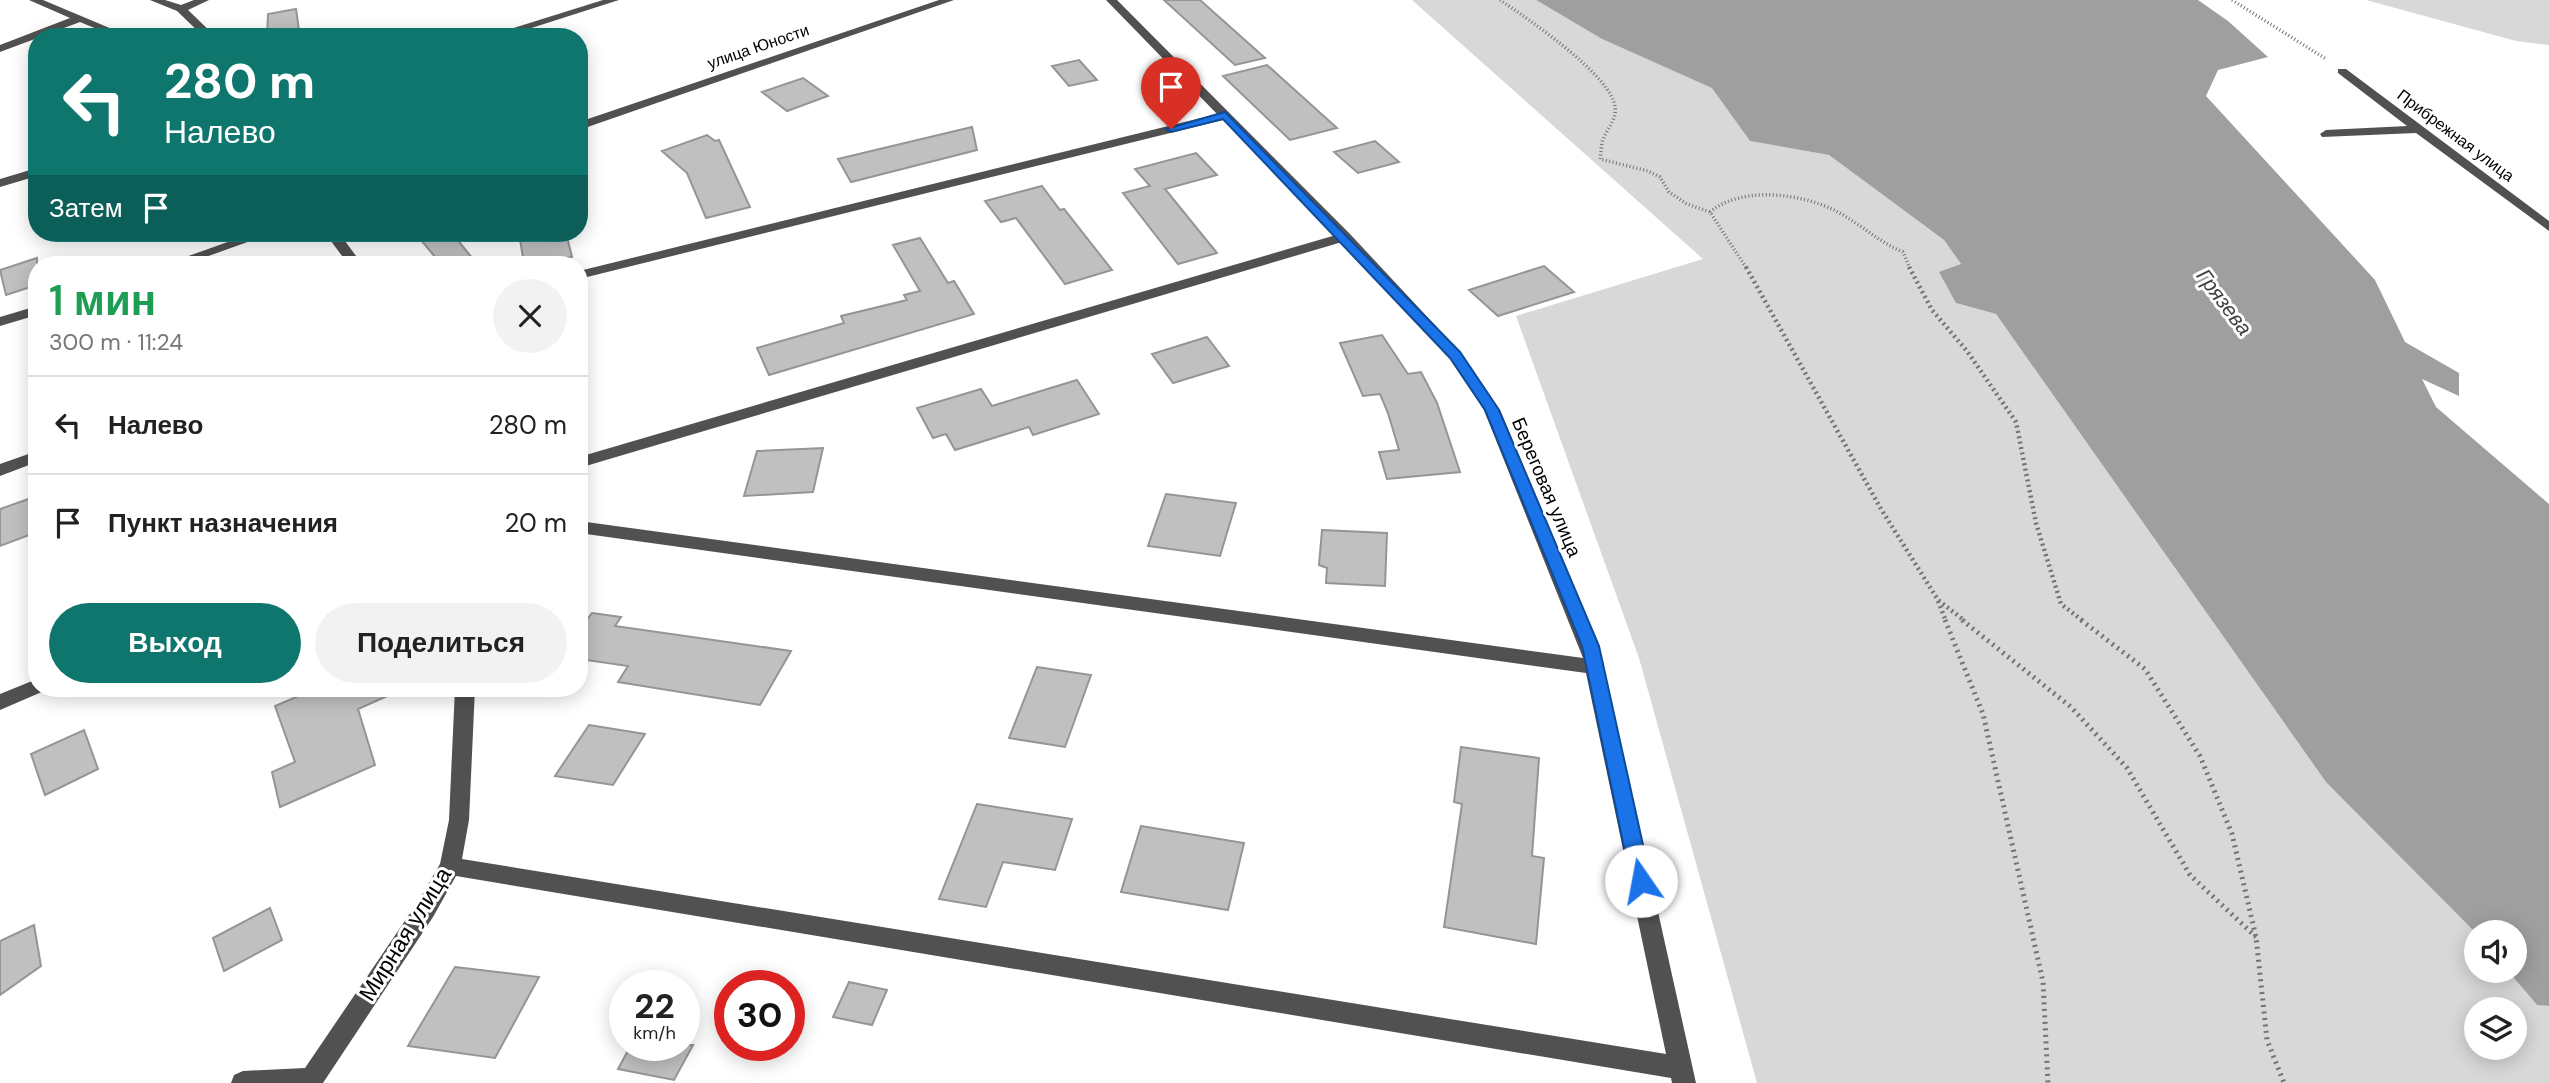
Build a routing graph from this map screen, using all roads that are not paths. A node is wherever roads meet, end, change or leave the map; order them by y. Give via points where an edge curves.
1 (34, 0) edge
2 (155, 0) edge
3 (204, 0) edge
4 (614, 0) edge
5 (948, 0) edge
6 (1111, 0) edge
7 (181, 9) junction
8 (81, 18) junction
9 (55, 28) edge
10 (105, 28) edge
11 (201, 28) edge
12 (520, 28) edge
13 (28, 38) edge
14 (0, 49) edge
15 (2342, 71) road end
16 (1225, 116) junction
17 (588, 123) edge
18 (2420, 128) junction
19 (2326, 134) dead end
20 (28, 175) edge
21 (0, 183) edge
22 (2549, 226) edge
23 (1345, 237) junction
24 (239, 242) edge
25 (197, 256) edge
26 (588, 273) edge
27 (28, 313) edge
28 (0, 322) edge
29 (28, 459) edge
30 (588, 460) edge
31 (0, 470) edge
32 (588, 528) edge
33 (1595, 667) junction
34 (28, 690) edge
35 (465, 697) edge
36 (0, 702) edge
37 (450, 866) junction
38 (1682, 1075) edge
39 (311, 1081) edge
40 (243, 1083) edge

1 - 8 street
2 - 7 street
3 - 7 street
4 - 12 street
5 - 17 street, улица Юности
6 - 16 street, Береговая улица
7 - 11 street
8 - 9 street
8 - 10 street
13 - 14 street
15 - 18 street, Прибрежная улица
16 - 23 street, Береговая улица
16 - 26 street
18 - 19 street
18 - 22 street, Прибрежная улица
20 - 21 street
23 - 30 street
23 - 33 street, Береговая улица via 1455,355 1492,410
24 - 25 street
27 - 28 street
29 - 31 street
32 - 33 street
33 - 38 street, Береговая улица
34 - 36 street
35 - 37 street, Мирная улица via 459,820
37 - 38 street
37 - 39 street, Мирная улица
39 - 40 street

